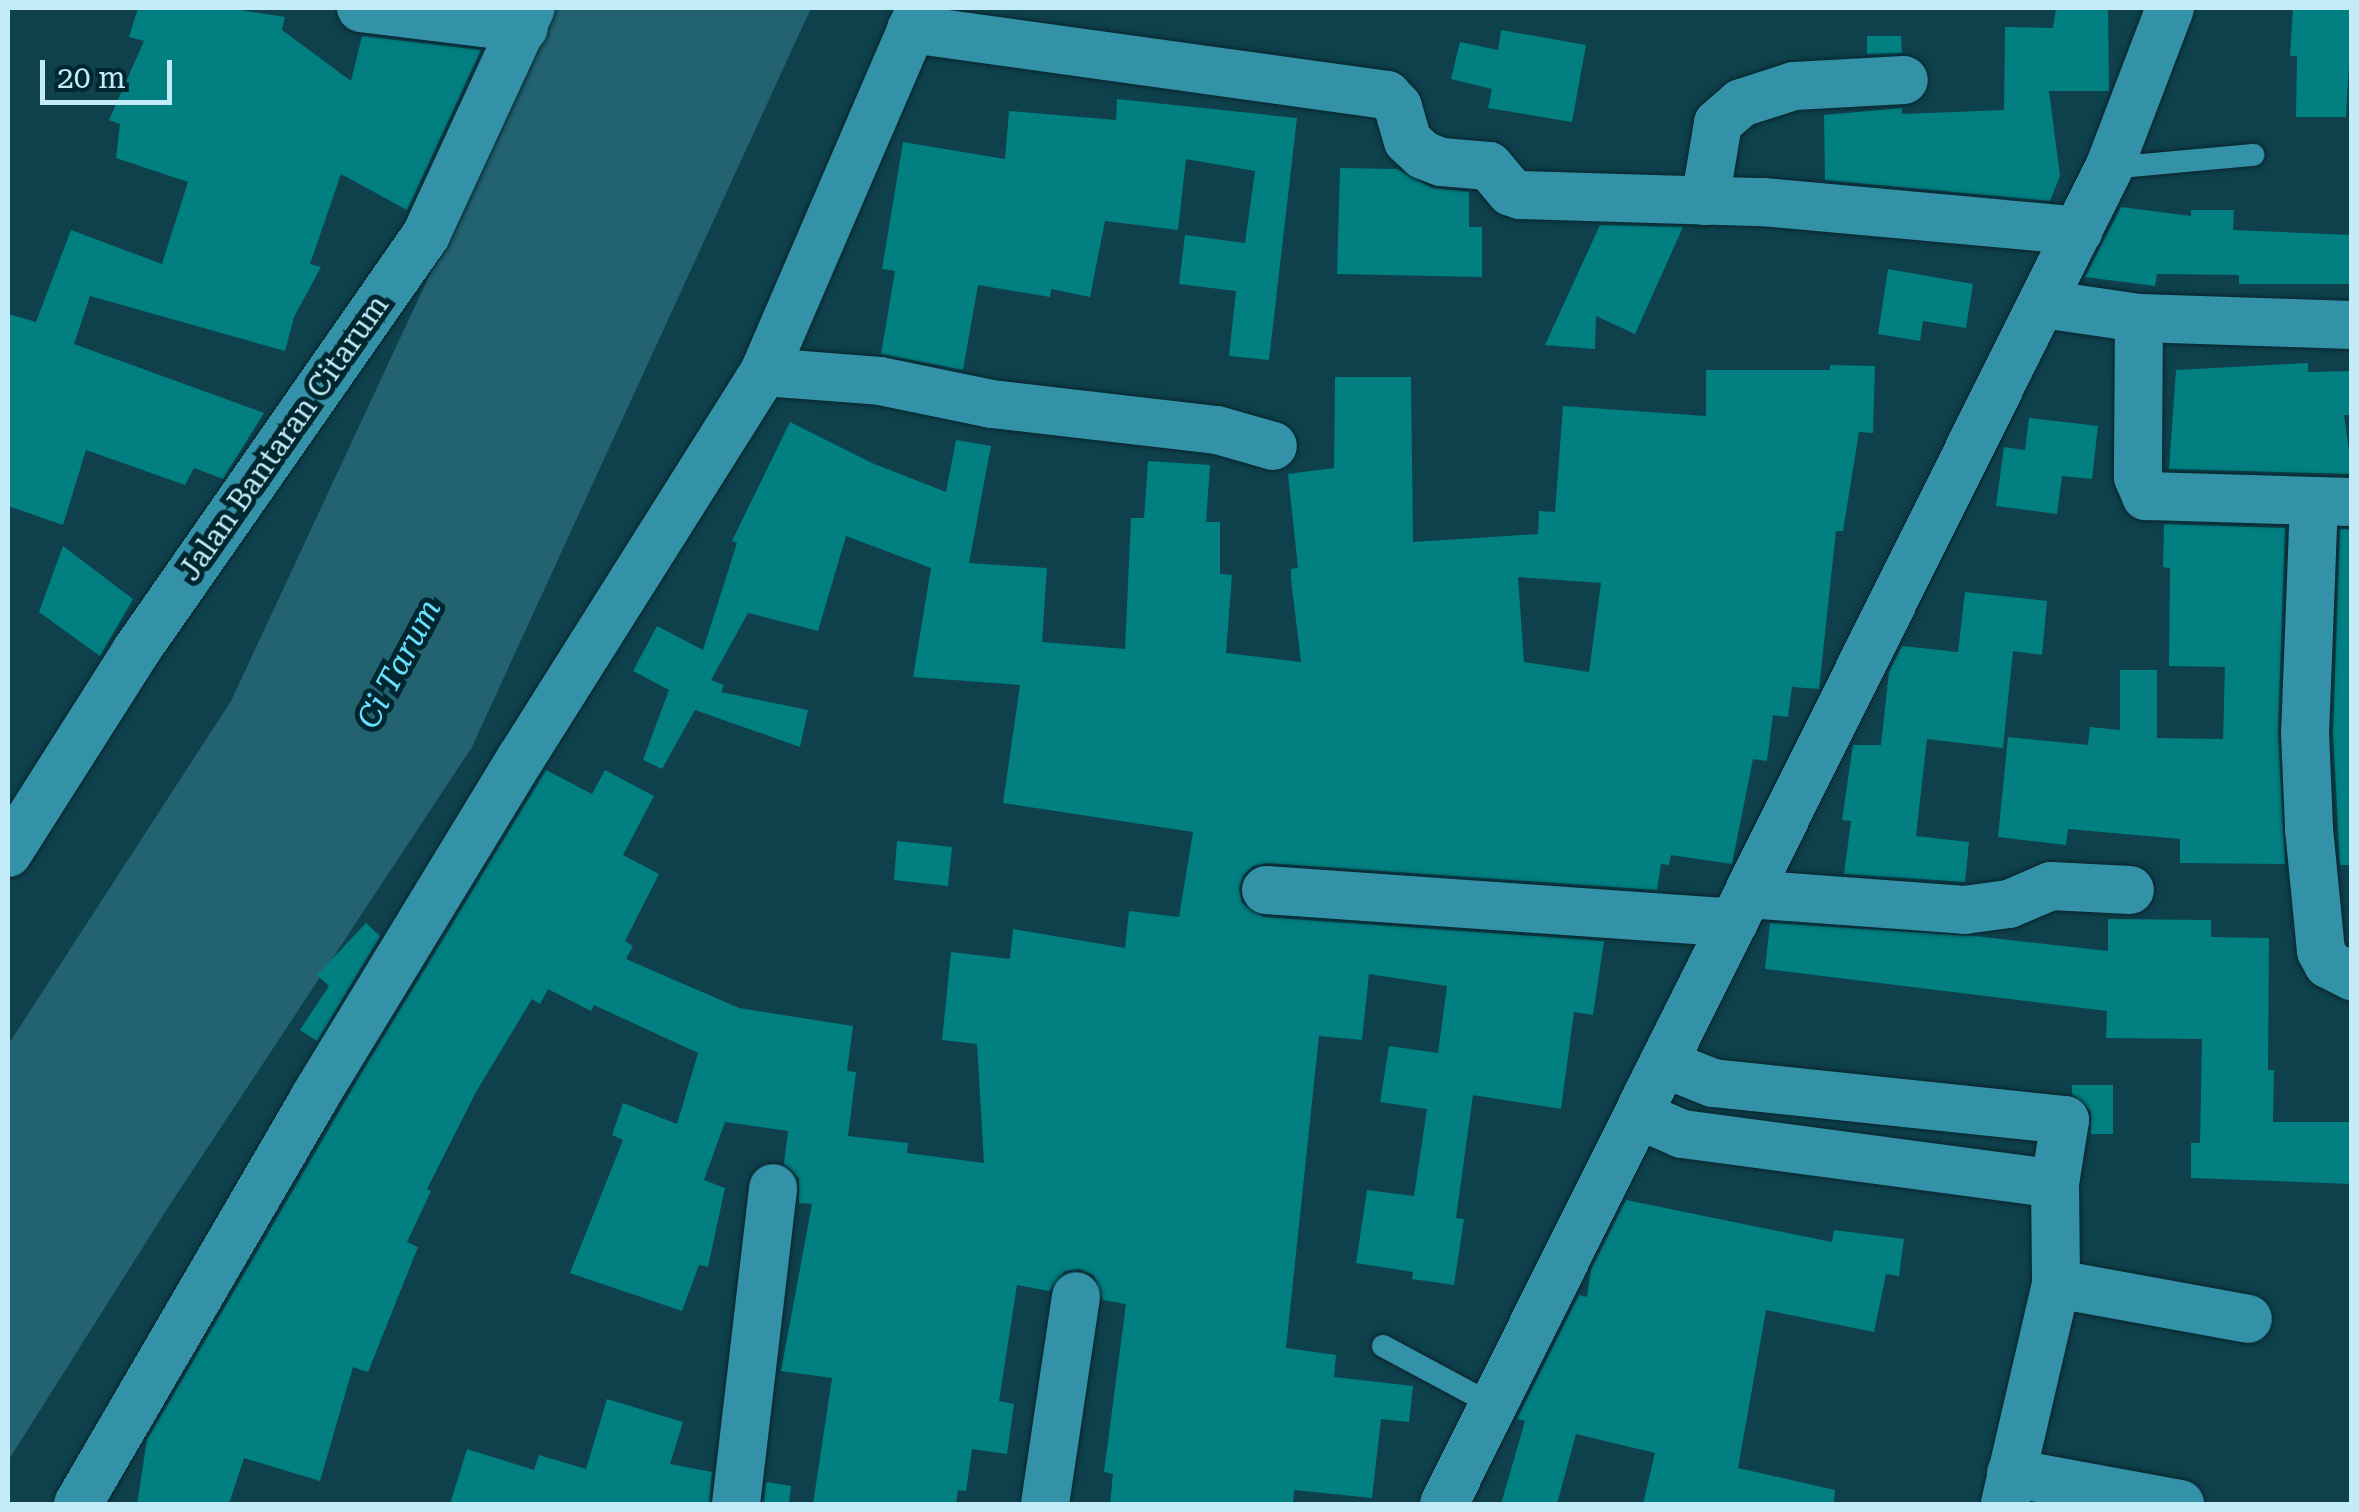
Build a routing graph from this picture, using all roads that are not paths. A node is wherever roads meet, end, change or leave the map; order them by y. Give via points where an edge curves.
1 (361, 8) edge
2 (2170, 8) edge
3 (527, 18) edge
4 (916, 18) edge
5 (1904, 80) dead end
6 (2253, 156) dead end
7 (2110, 168) junction
8 (1704, 200) junction
9 (2079, 231) junction
10 (2043, 304) junction
11 (2139, 318) junction
12 (2352, 326) edge
13 (764, 372) junction
14 (1274, 446) dead end
15 (2333, 502) edge
16 (8, 852) edge
17 (1266, 890) dead end
18 (2130, 890) dead end
19 (1741, 908) junction
20 (2352, 976) edge
21 (1664, 1064) junction
22 (1638, 1115) junction
23 (2055, 1184) junction
24 (773, 1188) dead end
25 (2056, 1284) junction
26 (1076, 1296) dead end
27 (2248, 1318) dead end
28 (1383, 1346) dead end
29 (1491, 1404) junction
30 (2008, 1489) edge
31 (78, 1504) edge
32 (736, 1504) edge
33 (1045, 1504) edge
34 (1444, 1504) edge
35 (2180, 1504) edge

1 - 3 street
2 - 7 street
3 - 16 street, Jalan Bantaran Citarum via 426,236 136,650
4 - 8 street via 1388,95 1408,142 1424,155 1489,166 1511,192
4 - 13 street
5 - 8 street via 1794,86 1741,103 1718,123
6 - 7 lane
7 - 9 street
8 - 9 street
9 - 10 street
10 - 11 street
10 - 19 street
11 - 12 street
11 - 15 street via 2138,477 2146,496
13 - 14 street via 880,381 992,404 1217,430
13 - 31 street via 344,1047
15 - 20 street via 2305,732 2321,952 2328,964
17 - 19 street
18 - 19 street via 2051,886 2009,904 1964,910
19 - 21 street
21 - 22 street
21 - 23 street via 1713,1083 2065,1120
22 - 23 street via 1682,1134
22 - 29 street
23 - 25 street
24 - 32 street
25 - 27 street
25 - 30 street
26 - 33 street
28 - 29 lane
29 - 34 street
30 - 35 street

